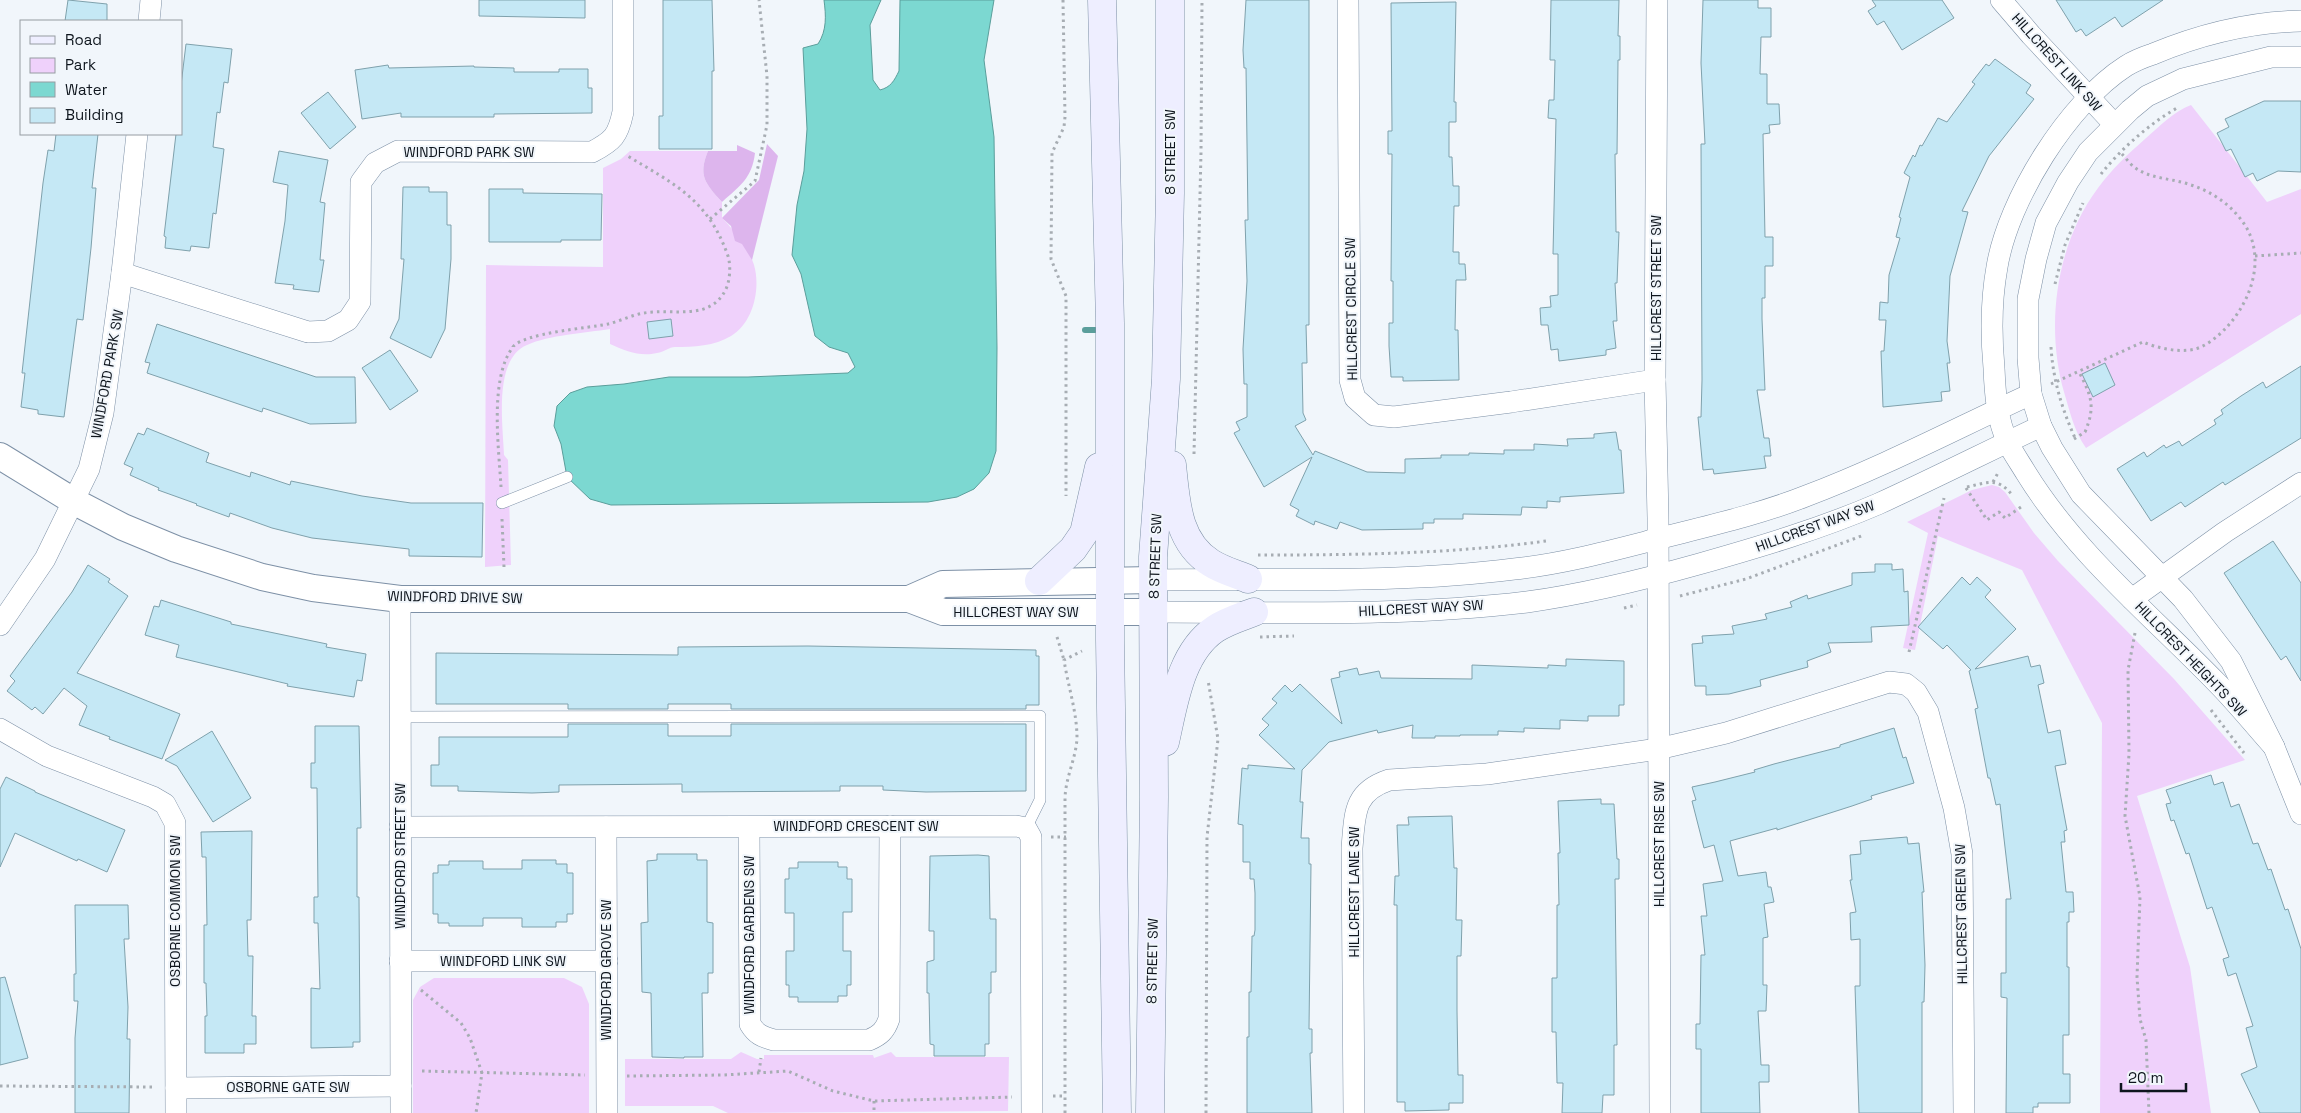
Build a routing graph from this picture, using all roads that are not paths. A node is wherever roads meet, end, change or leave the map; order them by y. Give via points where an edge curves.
1 (151, 0) edge
2 (623, 0) edge
3 (1102, 0) edge
4 (1170, 0) edge
5 (1348, 0) edge
6 (1657, 0) edge
7 (2001, 0) edge
8 (149, 20) edge
9 (2301, 21) edge
10 (2301, 57) edge
11 (2089, 97) junction
12 (2114, 124) junction
13 (137, 135) edge
14 (122, 274) junction
15 (1166, 379) junction
16 (1655, 380) junction
17 (2038, 390) junction
18 (1111, 404) junction
19 (1997, 410) junction
20 (2041, 426) junction
21 (2007, 442) junction
22 (0, 456) edge
23 (567, 477) dead end
24 (2301, 483) edge
25 (74, 502) junction
26 (502, 503) road end
27 (1658, 539) junction
28 (1252, 567) junction
29 (1658, 576) junction
30 (2162, 577) junction
31 (1110, 580) junction
32 (1153, 580) junction
33 (1039, 581) junction
34 (400, 599) junction
35 (909, 599) junction
36 (2132, 599) junction
37 (1110, 612) junction
38 (1153, 612) junction
39 (0, 625) edge
40 (1252, 625) junction
41 (400, 717) junction
42 (0, 729) edge
43 (2274, 747) junction
44 (1658, 749) junction
45 (1154, 797) junction
46 (2301, 814) edge
47 (890, 826) junction
48 (400, 827) junction
49 (606, 827) junction
50 (749, 827) junction
51 (1026, 828) junction
52 (606, 961) junction
53 (400, 968) junction
54 (401, 1078) junction
55 (176, 1088) junction
56 (1032, 1104) edge
57 (176, 1113) edge
58 (401, 1113) edge
59 (607, 1113) edge
60 (1117, 1113) edge
61 (1150, 1113) edge
62 (1354, 1113) edge
63 (1660, 1113) edge
64 (1964, 1113) edge

1 - 8 street
2 - 14 street, WINDFORD PARK SW via 623,112 620,130 610,142 592,152 398,151 375,163 362,182 360,302 348,320 328,331 308,332
3 - 18 main road
4 - 15 main road, 8 STREET SW
5 - 16 street, HILLCREST CIRCLE SW via 1350,380 1355,398 1374,414 1394,417
6 - 16 street, HILLCREST STREET SW
7 - 11 street, HILLCREST LINK SW
9 - 11 street via 2230,29 2183,41 2127,65
10 - 12 street via 2271,57 2183,78 2147,96
11 - 12 street, HILLCREST LINK SW
11 - 19 street via 2039,163 2020,199 1997,266 1992,351
12 - 17 street via 2088,152 2046,222 2028,299 2028,358
13 - 14 street, WINDFORD PARK SW
14 - 25 street, WINDFORD PARK SW via 103,413 89,469
15 - 28 main road via 1171,456 1181,528 1192,545 1211,563
15 - 32 main road, 8 STREET SW
16 - 27 street, HILLCREST STREET SW
17 - 19 street, HILLCREST WAY SW
17 - 20 street
18 - 31 main road
18 - 33 main road via 1084,532 1073,549
19 - 21 street
19 - 27 street, HILLCREST WAY SW via 1807,496 1744,517
20 - 21 street, HILLCREST WAY SW
20 - 30 street via 2081,494
21 - 29 street, HILLCREST WAY SW via 1877,504 1810,530
21 - 36 street via 2070,536
22 - 25 street, WINDFORD DRIVE SW
23 - 26 lane
24 - 30 street, HILLCREST HEIGHTS SW
25 - 34 street, WINDFORD DRIVE SW via 176,549 262,577 313,588
25 - 39 street, WINDFORD PARK SW via 45,559
27 - 28 street, HILLCREST WAY SW via 1515,569 1385,578
27 - 29 street, HILLCREST STREET SW
28 - 32 street, HILLCREST WAY SW
29 - 40 street, HILLCREST WAY SW via 1528,602
29 - 44 street, HILLCREST RISE SW
30 - 36 street, HILLCREST HEIGHTS SW
30 - 43 street, HILLCREST HEIGHTS SW via 2231,661
31 - 32 street, HILLCREST WAY SW
31 - 33 street, HILLCREST WAY SW
31 - 37 main road
32 - 38 main road, 8 STREET SW
33 - 35 street, HILLCREST WAY SW via 943,584
34 - 35 street, WINDFORD DRIVE SW
34 - 41 street, WINDFORD STREET SW
35 - 37 street, HILLCREST WAY SW via 943,612
36 - 43 street, HILLCREST HEIGHTS SW via 2218,684
37 - 38 street, HILLCREST WAY SW
37 - 60 main road
38 - 40 street, HILLCREST WAY SW
38 - 45 main road, 8 STREET SW
40 - 45 main road via 1229,621 1215,629 1193,653 1175,697
41 - 48 street, WINDFORD STREET SW
41 - 51 lane via 1040,716 1040,800
42 - 55 street, OSBORNE COMMON SW via 47,756 153,797 165,804 175,823
43 - 46 street, HILLCREST HEIGHTS SW
44 - 62 street, HILLCREST LANE SW via 1488,774 1389,780 1374,785 1363,795 1355,815 1352,848
44 - 63 street, HILLCREST RISE SW
44 - 64 street, HILLCREST GREEN SW via 1735,730 1889,682 1906,684 1916,692 1928,712 1954,808 1962,854
45 - 61 main road, 8 STREET SW
47 - 50 street, WINDFORD CRESCENT SW
47 - 50 street, WINDFORD GARDENS SW via 889,1019 886,1028 869,1040 774,1040 755,1033 750,1024
47 - 51 street, WINDFORD CRESCENT SW
48 - 49 street, WINDFORD CRESCENT SW
48 - 53 street, WINDFORD STREET SW
49 - 50 street, WINDFORD CRESCENT SW
49 - 52 street, WINDFORD GROVE SW
51 - 56 street via 1031,838
52 - 53 street, WINDFORD LINK SW
52 - 59 street, WINDFORD GROVE SW
53 - 54 street, WINDFORD STREET SW
54 - 55 street, OSBORNE GATE SW
54 - 58 street, WINDFORD STREET SW
55 - 57 street, OSBORNE COMMON SW

